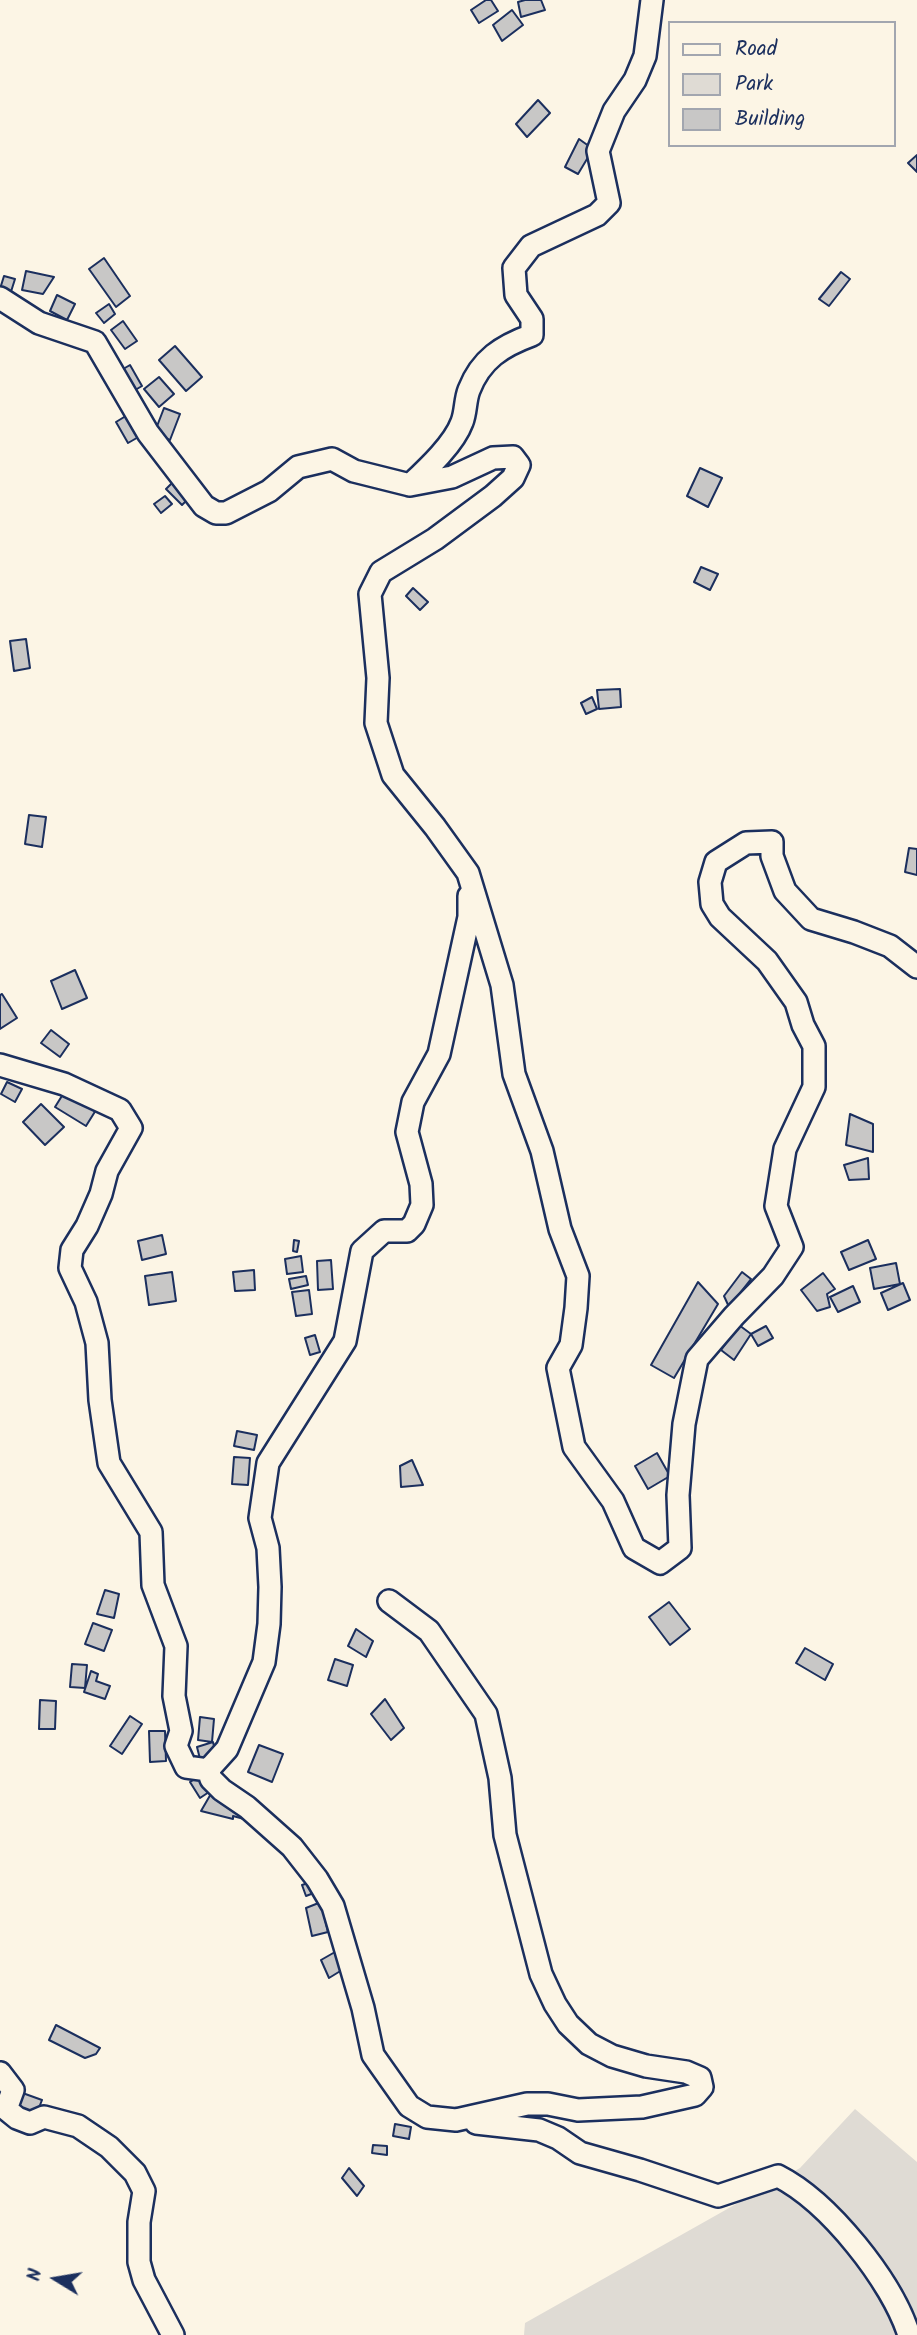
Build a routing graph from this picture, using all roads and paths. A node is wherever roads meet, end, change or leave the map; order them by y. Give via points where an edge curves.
1 (652, 0) edge
2 (0, 298) edge
3 (410, 485) junction
4 (468, 873) junction
5 (917, 967) edge
6 (0, 1065) edge
7 (389, 1601) dead end
8 (208, 1770) junction
9 (0, 2073) edge
10 (456, 2120) junction
11 (173, 2335) edge
12 (909, 2335) edge

1 - 3 street via 645,57 614,111 598,151 609,203 597,215 531,246 514,268 516,295 532,319 532,335 485,361 469,391 462,424 436,461
2 - 3 street via 39,323 95,342 148,433 204,506 216,513 226,513 269,491 298,467 332,459 354,471
3 - 4 street via 452,477 493,458 513,457 519,465 513,478 493,496 381,572 370,594 378,678 376,723 393,775
4 - 5 street via 502,985 514,1074 578,1276 571,1345 558,1368 575,1447 613,1501 634,1548 660,1563 680,1548 678,1495 684,1424 698,1359 773,1276 792,1247 776,1206 785,1149 814,1087 814,1046 796,1002 767,961 720,918 712,904 710,882 716,862 746,843 772,842 772,856 785,891 811,919 890,946
4 - 8 street via 469,917 439,1054 413,1102 407,1132 422,1205 407,1231 384,1231 362,1251 345,1340 268,1463 260,1518 268,1548 270,1587 264,1662 227,1749
6 - 8 street via 64,1084 120,1110 131,1128 72,1251 70,1268 86,1302 97,1343 108,1463 151,1532 153,1585 176,1646 174,1696 181,1731 176,1746 186,1767
7 - 10 street via 429,1631 486,1714 500,1778 505,1835 541,1974 555,2004 589,2044 611,2056 686,2072 700,2078 702,2087 695,2095 642,2107 578,2110 527,2104
8 - 10 street via 211,1779 292,1847 333,1906 373,2055 393,2085 409,2106 427,2117
9 - 11 street via 13,2090 6,2109 17,2118 30,2123 44,2118 78,2126 109,2147 135,2173 144,2191 139,2262
10 - 12 street via 539,2130 580,2153 718,2196 778,2176 837,2221 876,2273 904,2318

